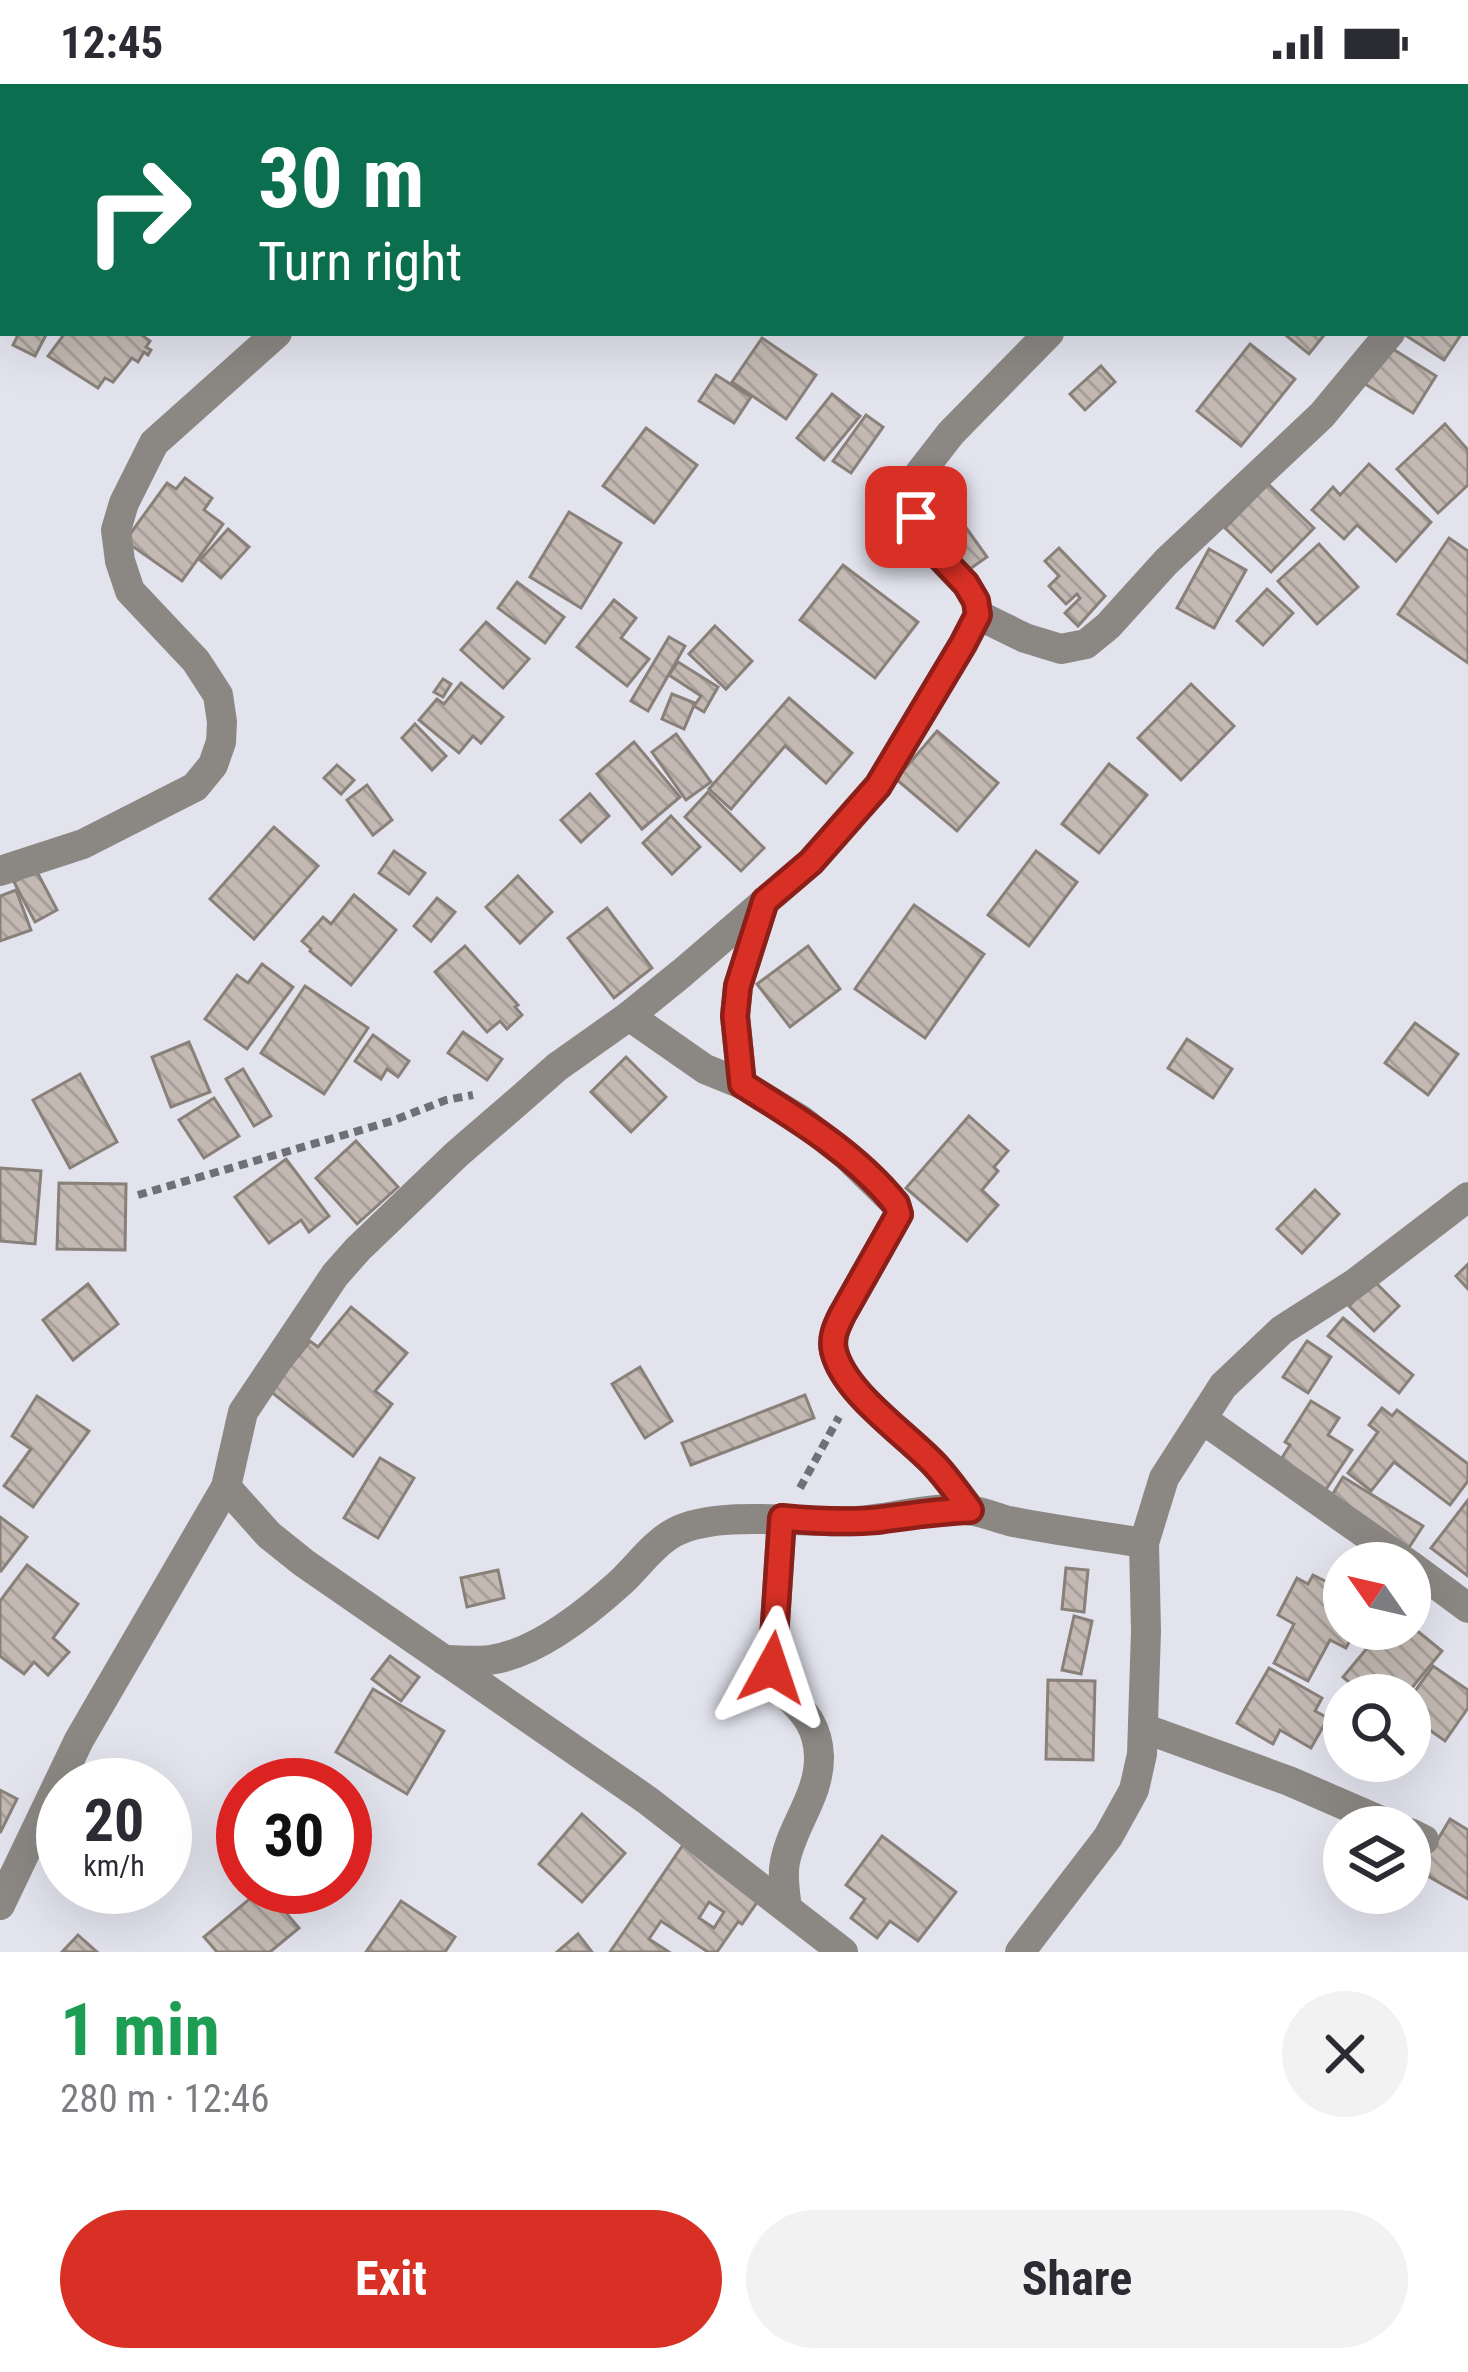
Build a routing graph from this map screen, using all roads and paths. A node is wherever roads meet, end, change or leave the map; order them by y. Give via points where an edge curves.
1 (274, 336) edge
2 (1046, 336) edge
3 (1388, 336) edge
4 (978, 615) junction
5 (0, 872) edge
6 (765, 901) junction
7 (629, 1016) junction
8 (742, 1084) junction
9 (523, 1096) junction
10 (138, 1195) dead end
11 (1468, 1197) edge
12 (857, 1391) junction
13 (1202, 1419) junction
14 (226, 1487) junction
15 (970, 1510) junction
16 (782, 1518) junction
17 (1378, 1542) edge
18 (1144, 1543) junction
19 (1431, 1580) edge
20 (1468, 1608) edge
21 (444, 1660) junction
22 (1143, 1728) junction
23 (1347, 1806) edge
24 (0, 1905) edge
25 (787, 1908) junction
26 (843, 1952) edge
27 (1020, 1952) edge

1 - 5 street via 154,442 116,530 130,591 218,695 221,742 213,764 194,788 102,835
2 - 4 street via 916,478 922,532 966,584
3 - 4 street via 1322,415 1086,644 1061,649
4 - 6 street via 878,786
6 - 7 street
6 - 8 street via 738,986
7 - 8 street via 704,1069
7 - 9 street
8 - 12 street via 801,1120 896,1204 899,1214 834,1332 833,1349
9 - 10 path via 446,1100
9 - 14 street via 335,1275 243,1412
11 - 13 street via 1282,1330 1223,1386
12 - 15 street
12 - 16 path
13 - 17 street
13 - 18 street via 1164,1478
14 - 21 street via 280,1544
14 - 24 street via 79,1740
15 - 16 street via 833,1522
15 - 18 street
16 - 21 street via 675,1532 571,1623 512,1655
16 - 25 street via 772,1668 811,1721 819,1756 784,1867
18 - 22 street
19 - 20 street
21 - 25 street
22 - 23 street
22 - 27 street via 1134,1790
25 - 26 street

